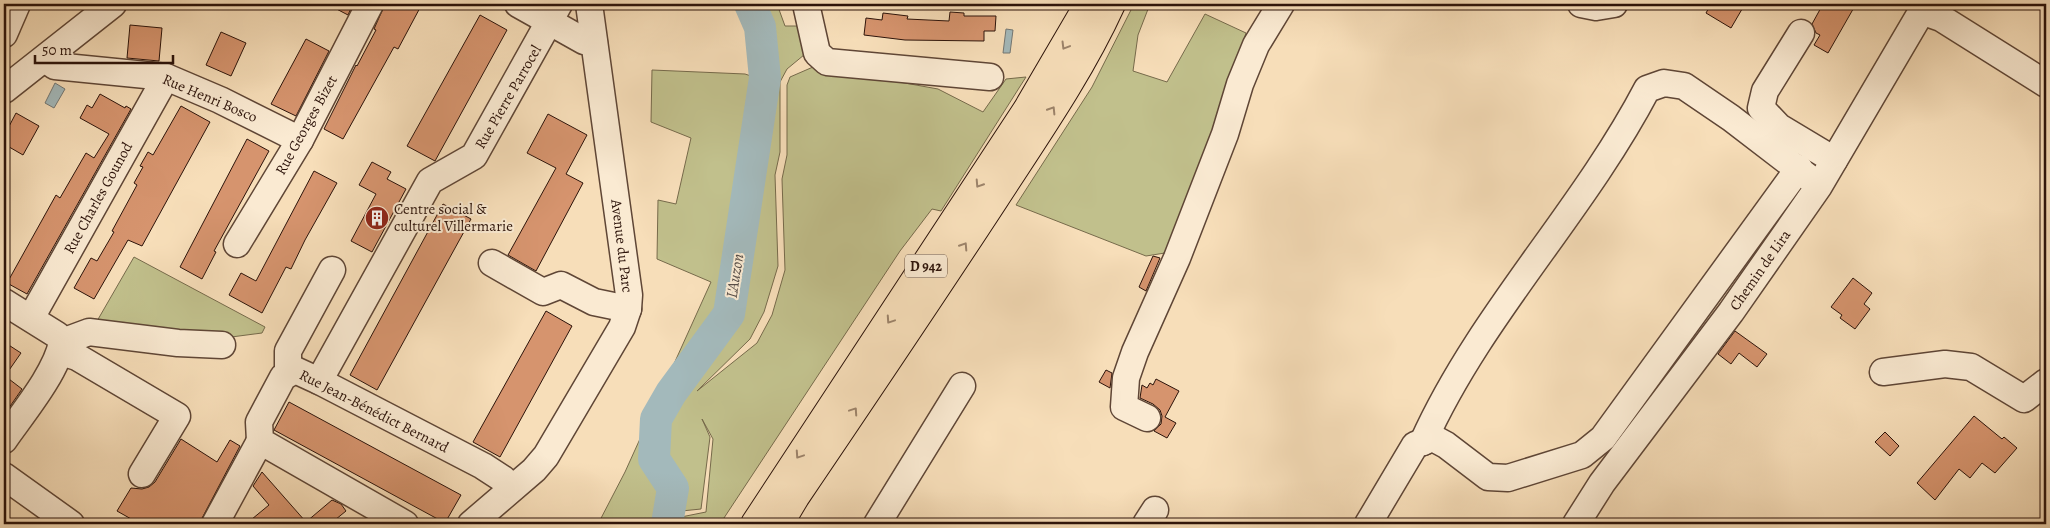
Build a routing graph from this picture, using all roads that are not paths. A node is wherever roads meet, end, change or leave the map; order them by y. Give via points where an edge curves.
1 (17, 4) edge
2 (113, 4) edge
3 (370, 4) edge
4 (518, 4) edge
5 (589, 4) edge
6 (806, 4) edge
7 (1089, 4) edge
8 (1111, 4) edge
9 (1280, 4) edge
10 (1581, 4) edge
11 (1614, 4) edge
12 (1924, 7) edge
13 (555, 13) edge
14 (1801, 33) dead end
15 (4, 34) edge
16 (73, 37) junction
17 (594, 43) junction
18 (45, 59) junction
19 (85, 68) junction
20 (166, 77) junction
21 (990, 77) dead end
22 (2046, 84) edge
23 (4, 90) edge
24 (300, 140) junction
25 (1834, 160) junction
26 (1799, 168) junction
27 (1819, 186) junction
28 (237, 244) dead end
29 (492, 263) dead end
30 (332, 270) dead end
31 (4, 302) edge
32 (628, 309) junction
33 (31, 318) junction
34 (222, 345) dead end
35 (61, 347) junction
36 (1883, 372) dead end
37 (288, 373) junction
38 (319, 381) junction
39 (2046, 382) edge
40 (962, 386) dead end
41 (1147, 418) dead end
42 (4, 440) edge
43 (260, 441) junction
44 (1423, 442) junction
45 (142, 474) dead end
46 (4, 476) edge
47 (512, 488) junction
48 (71, 524) edge
49 (215, 524) edge
50 (405, 524) edge
51 (471, 524) edge
52 (755, 524) edge
53 (779, 524) edge
54 (877, 524) edge
55 (1368, 524) edge
56 (1576, 524) edge

1 - 15 street
2 - 16 street
3 - 24 street, Rue Georges Bizet
4 - 13 street
5 - 17 street, Avenue du Parc
6 - 21 street via 817,53 827,62
7 -> 52 main road, D 942 via 1027,110
53 -> 8 main road, D 942 via 1049,115 1095,39
9 - 41 street via 1256,45 1178,258 1126,378 1124,406
10 - 11 street via 1596,7
12 - 22 street
12 - 25 street, Chemin de Lira
13 - 17 street via 584,41
13 - 38 street, Rue Pierre Parrocel via 474,156 430,181
14 - 25 street via 1765,91 1761,108 1779,127
16 - 18 street
16 - 19 street
17 - 32 street, Avenue du Parc via 629,295
18 - 19 street, Rue Henri Bosco via 55,66
18 - 23 street
19 - 20 street, Rue Henri Bosco
20 - 24 street, Rue Henri Bosco
20 - 33 street, Rue Charles Gounod
24 - 28 street, Rue Georges Bizet
25 - 27 street, Chemin de Lira
26 - 27 street
26 - 44 street via 1603,438 1582,455 1508,478 1488,478 1433,438
26 - 44 street via 1684,86 1664,83 1646,90 1602,166 1496,316 1439,407
27 - 56 street, Chemin de Lira via 1731,312 1602,483
29 - 32 street via 543,292 561,285 594,302
30 - 37 street via 288,351
31 - 33 street
32 - 47 street, Avenue du Parc via 622,327 555,442 534,470
33 - 35 street via 57,335
34 - 35 street via 90,332
35 - 42 street via 53,368
35 - 45 street via 177,416
36 - 39 street via 1945,364 1971,367 2024,399
37 - 38 street, Rue Jean-Bénédict Bernard via 295,370
37 - 43 street, Rue Jean-Bénédict Bernard via 259,422
38 - 47 street, Rue Jean-Bénédict Bernard via 482,466
40 - 54 street
43 - 49 street
43 - 50 street
44 - 55 street via 1415,445
46 - 48 street
47 - 51 street, Avenue du Parc

